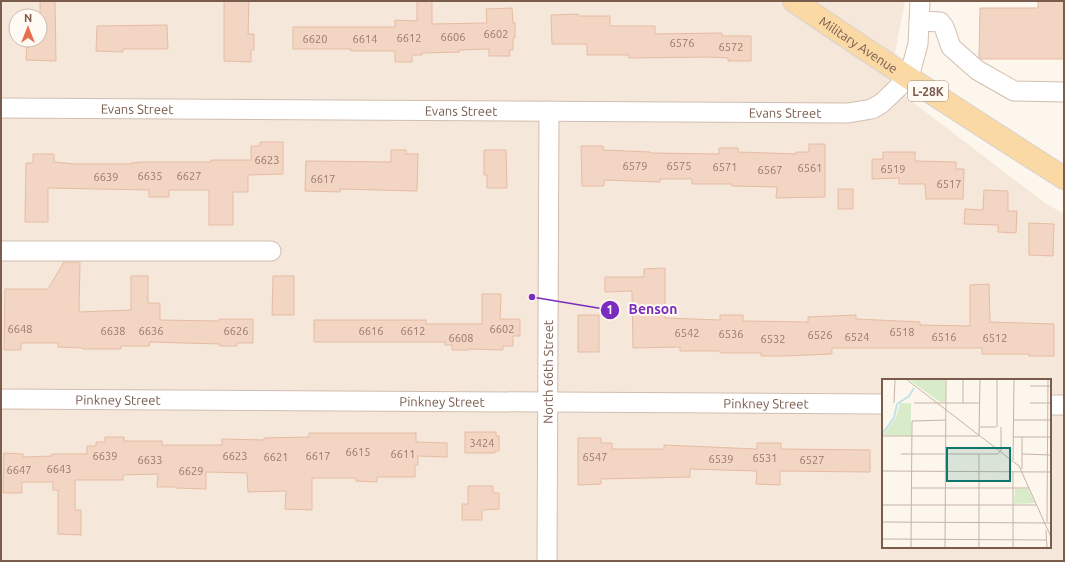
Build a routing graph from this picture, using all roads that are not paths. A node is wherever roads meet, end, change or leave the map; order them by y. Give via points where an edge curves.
1 (794, 1) edge
2 (920, 1) edge
3 (919, 21) junction
4 (909, 77) junction
5 (1064, 92) edge
6 (1, 108) edge
7 (549, 111) junction
8 (1064, 178) edge
9 (1, 251) edge
10 (271, 251) dead end
11 (1, 399) edge
12 (548, 401) junction
13 (882, 404) edge
14 (1051, 405) edge
15 (1064, 405) edge
16 (547, 561) edge

1 - 4 main road, Military Avenue / L-28K via 873,56
2 - 3 street
3 - 4 street via 918,44
3 - 5 street via 940,22 944,26 951,47 977,70 1014,91
4 - 7 street, Evans Street via 882,103 872,109 848,113
4 - 8 main road, Military Avenue / L-28K
6 - 7 street, Evans Street
7 - 12 street, North 66th Street
9 - 10 street
11 - 12 street, Pinkney Street
12 - 13 street, Pinkney Street
12 - 16 street, North 66th Street
14 - 15 street

